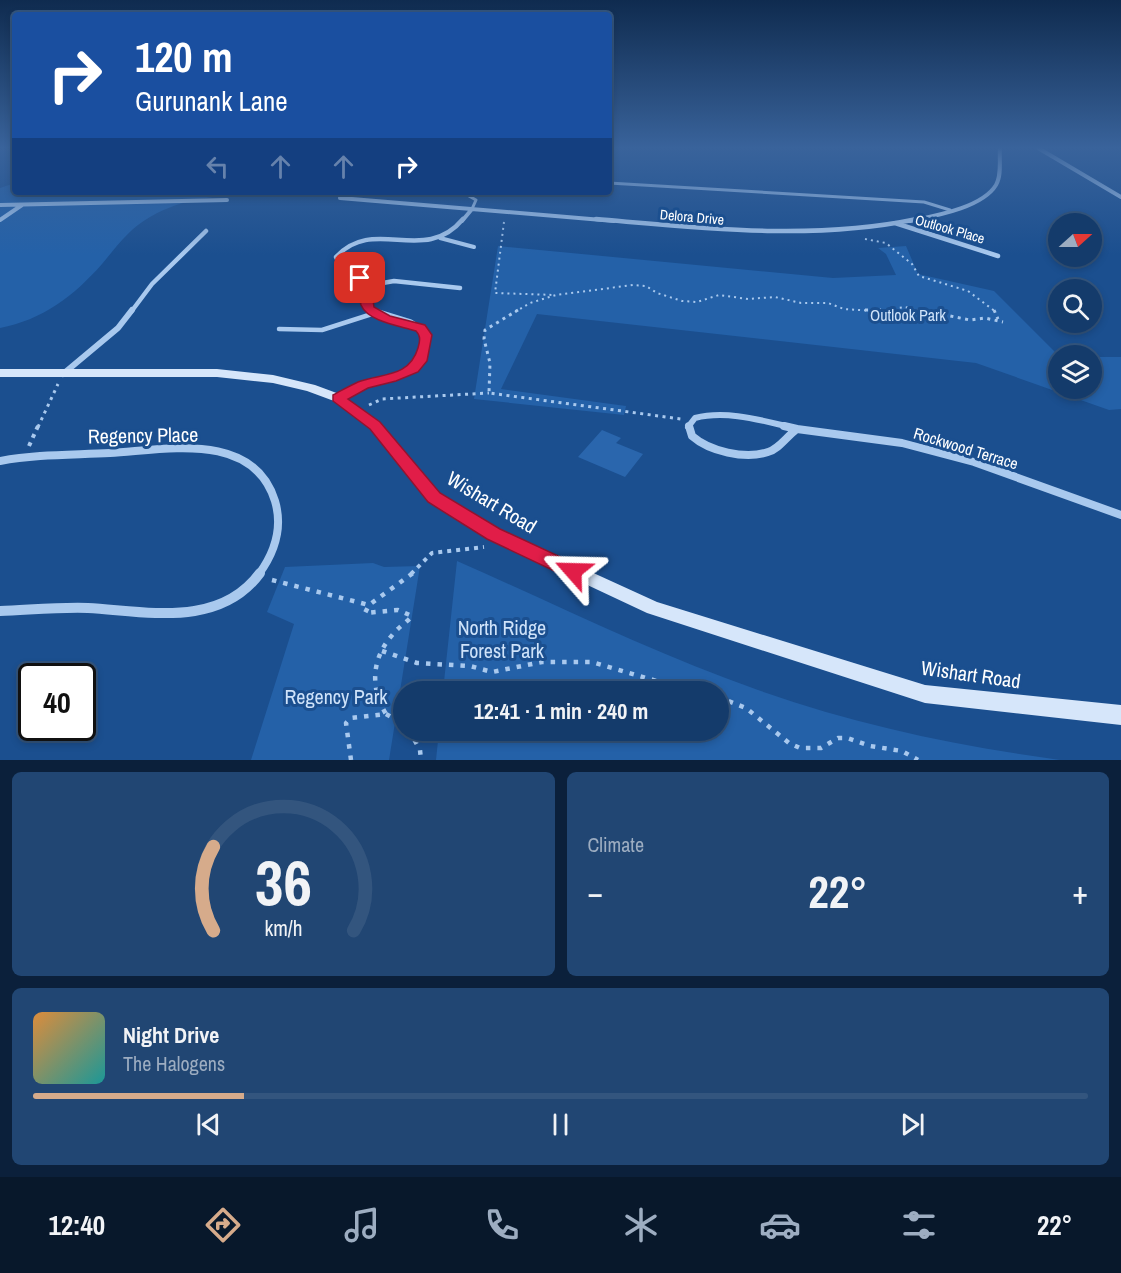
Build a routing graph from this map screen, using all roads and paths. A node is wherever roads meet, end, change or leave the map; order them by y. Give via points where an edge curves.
1 (617, 183) edge
2 (996, 183) edge
3 (1098, 183) edge
4 (467, 195) edge
5 (1121, 197) edge
6 (340, 198) dead end
7 (227, 200) dead end
8 (22, 204) junction
9 (0, 205) edge
10 (472, 209) junction
11 (950, 210) junction
12 (507, 212) junction
13 (0, 220) edge
14 (894, 223) junction
15 (206, 231) dead end
16 (440, 238) junction
17 (474, 247) dead end
18 (891, 248) dead end
19 (998, 256) dead end
20 (366, 286) junction
21 (460, 288) dead end
22 (556, 295) junction
23 (375, 313) junction
24 (996, 320) junction
25 (1003, 322) dead end
26 (279, 329) dead end
27 (0, 373) edge
28 (63, 374) junction
29 (489, 393) junction
30 (338, 398) junction
31 (358, 411) junction
32 (690, 422) junction
33 (797, 429) junction
34 (25, 456) junction
35 (0, 461) edge
36 (1121, 514) edge
37 (494, 534) junction
38 (258, 576) junction
39 (369, 605) junction
40 (0, 611) edge
41 (382, 651) junction
42 (656, 681) edge
43 (729, 701) edge
44 (386, 714) junction
45 (1121, 715) edge
46 (393, 718) edge
47 (415, 741) edge
48 (351, 760) edge
49 (421, 760) edge
50 (918, 760) edge

1 - 11 lane via 913,201
2 - 11 street, Delora Drive via 976,201
3 - 5 street
4 - 10 lane via 476,200
6 - 10 street, Delora Drive
7 - 8 street
8 - 9 street
8 - 13 street
10 - 12 street, Delora Drive
10 - 16 street
11 - 14 street, Delora Drive
12 - 14 street, Delora Drive via 727,230 795,231
12 - 22 path via 495,293
14 - 19 street, Outlook Place
15 - 28 street via 152,284 118,328
16 - 17 lane
16 - 20 street via 421,242 372,239 343,250 336,257 338,261
18 - 24 path via 912,264 923,279 962,288 980,297 996,311
20 - 21 street via 405,282
20 - 23 street via 366,303
22 - 24 path via 640,285 682,301 697,302 719,295 776,297 801,303 828,303 844,309 905,308 970,320
22 - 29 path via 530,303 485,330
23 - 26 lane via 322,330
23 - 30 street via 421,328 426,335 421,361 405,374 363,385
24 - 25 path
27 - 28 street, Wishart Road
28 - 30 street, Wishart Road via 217,373 273,379
28 - 34 path
29 - 31 path via 382,399
29 - 32 path
30 - 31 street, Wishart Road
31 - 37 street, Wishart Road via 375,425 434,497
32 - 33 street, Rockwood Terrace via 711,414
32 - 33 street via 689,434 701,445 757,454 774,451
33 - 36 street, Rockwood Terrace via 902,443 974,462
34 - 35 street, Regency Place
34 - 38 street, Regency Place via 171,448 234,456 256,470 270,485 277,502 277,537 272,556
37 - 39 path via 487,546 432,553 417,570
37 - 45 street, Wishart Road via 653,609 926,694
38 - 39 path
38 - 40 street, Regency Place via 222,601 192,612 167,615 99,609
39 - 41 path via 365,613 398,610 412,616
41 - 42 path via 417,663 470,666 492,672 542,662 592,662
41 - 44 path via 373,668 376,701
43 - 50 path via 746,708 789,743 800,747 821,748 838,738 847,738 902,751
44 - 46 path
44 - 48 path via 351,718 346,723
47 - 49 path

